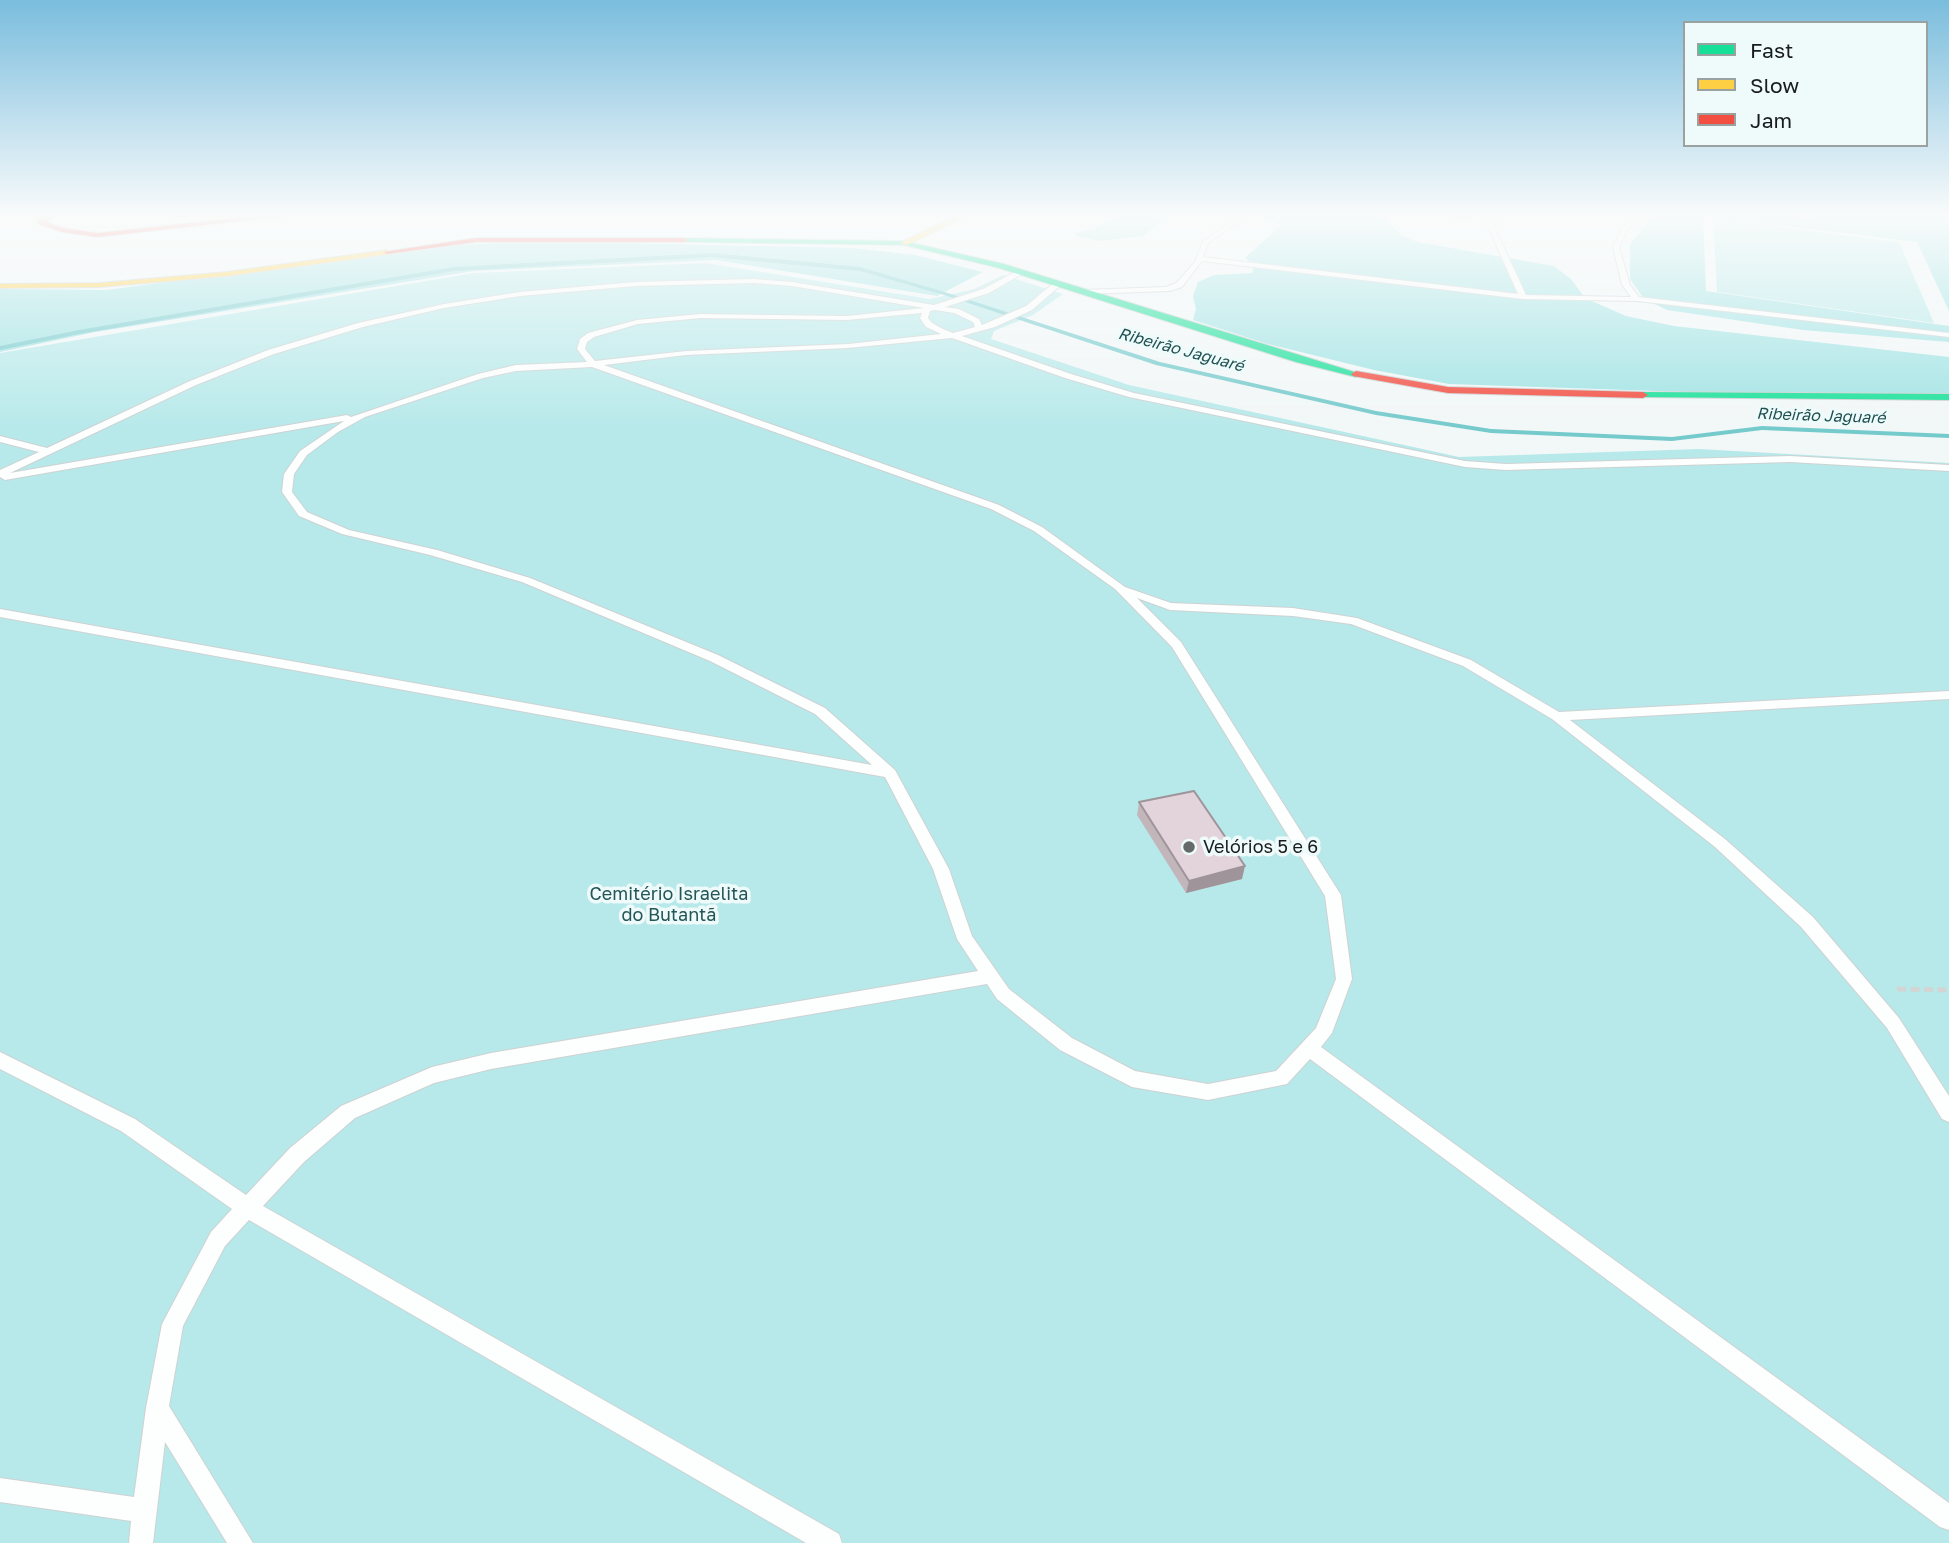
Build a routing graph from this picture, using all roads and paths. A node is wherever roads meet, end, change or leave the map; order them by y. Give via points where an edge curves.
1 (99, 285) edge
2 (624, 285) edge
3 (798, 285) edge
4 (996, 285) edge
5 (1057, 285) edge
6 (1061, 285) edge
7 (1179, 285) edge
8 (1420, 285) edge
9 (1517, 285) edge
10 (1626, 285) edge
11 (0, 286) edge
12 (1082, 292) junction
13 (1522, 297) junction
14 (1637, 299) junction
15 (941, 307) junction
16 (927, 310) junction
17 (979, 328) junction
18 (1949, 334) edge
19 (956, 335) junction
20 (593, 364) junction
21 (1949, 397) edge
22 (362, 415) junction
23 (0, 439) edge
24 (48, 452) junction
25 (1949, 468) edge
26 (0, 476) edge
27 (1119, 587) junction
28 (0, 613) edge
29 (1949, 695) edge
30 (1557, 716) junction
31 (890, 773) junction
32 (991, 976) junction
33 (1863, 988) junction
34 (1949, 990) edge
35 (1309, 1048) junction
36 (0, 1060) edge
37 (1949, 1113) edge
38 (247, 1208) junction
39 (157, 1408) junction
40 (0, 1490) edge
41 (146, 1511) junction
42 (1949, 1518) edge
43 (141, 1543) edge
44 (241, 1543) edge
45 (830, 1543) edge

1 - 11 main road
2 - 24 lane via 520,294 361,325 271,352 193,383
3 - 15 lane
4 - 15 lane
5 - 17 lane via 1029,308
6 - 12 main road
7 - 12 lane
8 - 13 lane
9 - 13 lane
10 - 14 lane
12 - 21 main road via 1299,360 1448,390
13 - 14 lane
14 - 18 lane
15 - 16 lane
15 - 17 lane via 968,315
16 - 19 lane via 924,318 929,325
16 - 20 lane via 847,318 699,316 638,322 602,330 583,341 581,349
17 - 19 lane
19 - 20 lane via 848,346 686,353
19 - 25 lane via 1132,395 1465,464 1506,467 1790,459
20 - 22 lane via 516,368
20 - 27 lane via 995,507 1038,529
22 - 26 lane
22 - 31 lane via 303,453 289,474 287,492 303,513 346,533 433,552 526,580 714,658 820,711
23 - 24 lane
24 - 26 lane
27 - 30 lane via 1170,606 1293,612 1353,621 1467,663
27 - 35 lane via 1177,645 1332,895 1344,979 1323,1033
28 - 31 lane
29 - 30 lane
30 - 33 lane via 1720,844 1807,922
31 - 32 lane via 941,869 965,939
32 - 35 lane via 1003,994 1066,1044 1132,1079 1208,1092 1281,1078
32 - 38 lane via 432,1075 348,1112 297,1155
33 - 34 path
33 - 37 lane via 1893,1023
35 - 42 lane
36 - 38 lane via 128,1125
38 - 39 lane via 218,1239 173,1324
38 - 45 lane
39 - 41 lane
39 - 44 lane
40 - 41 lane
41 - 43 lane

